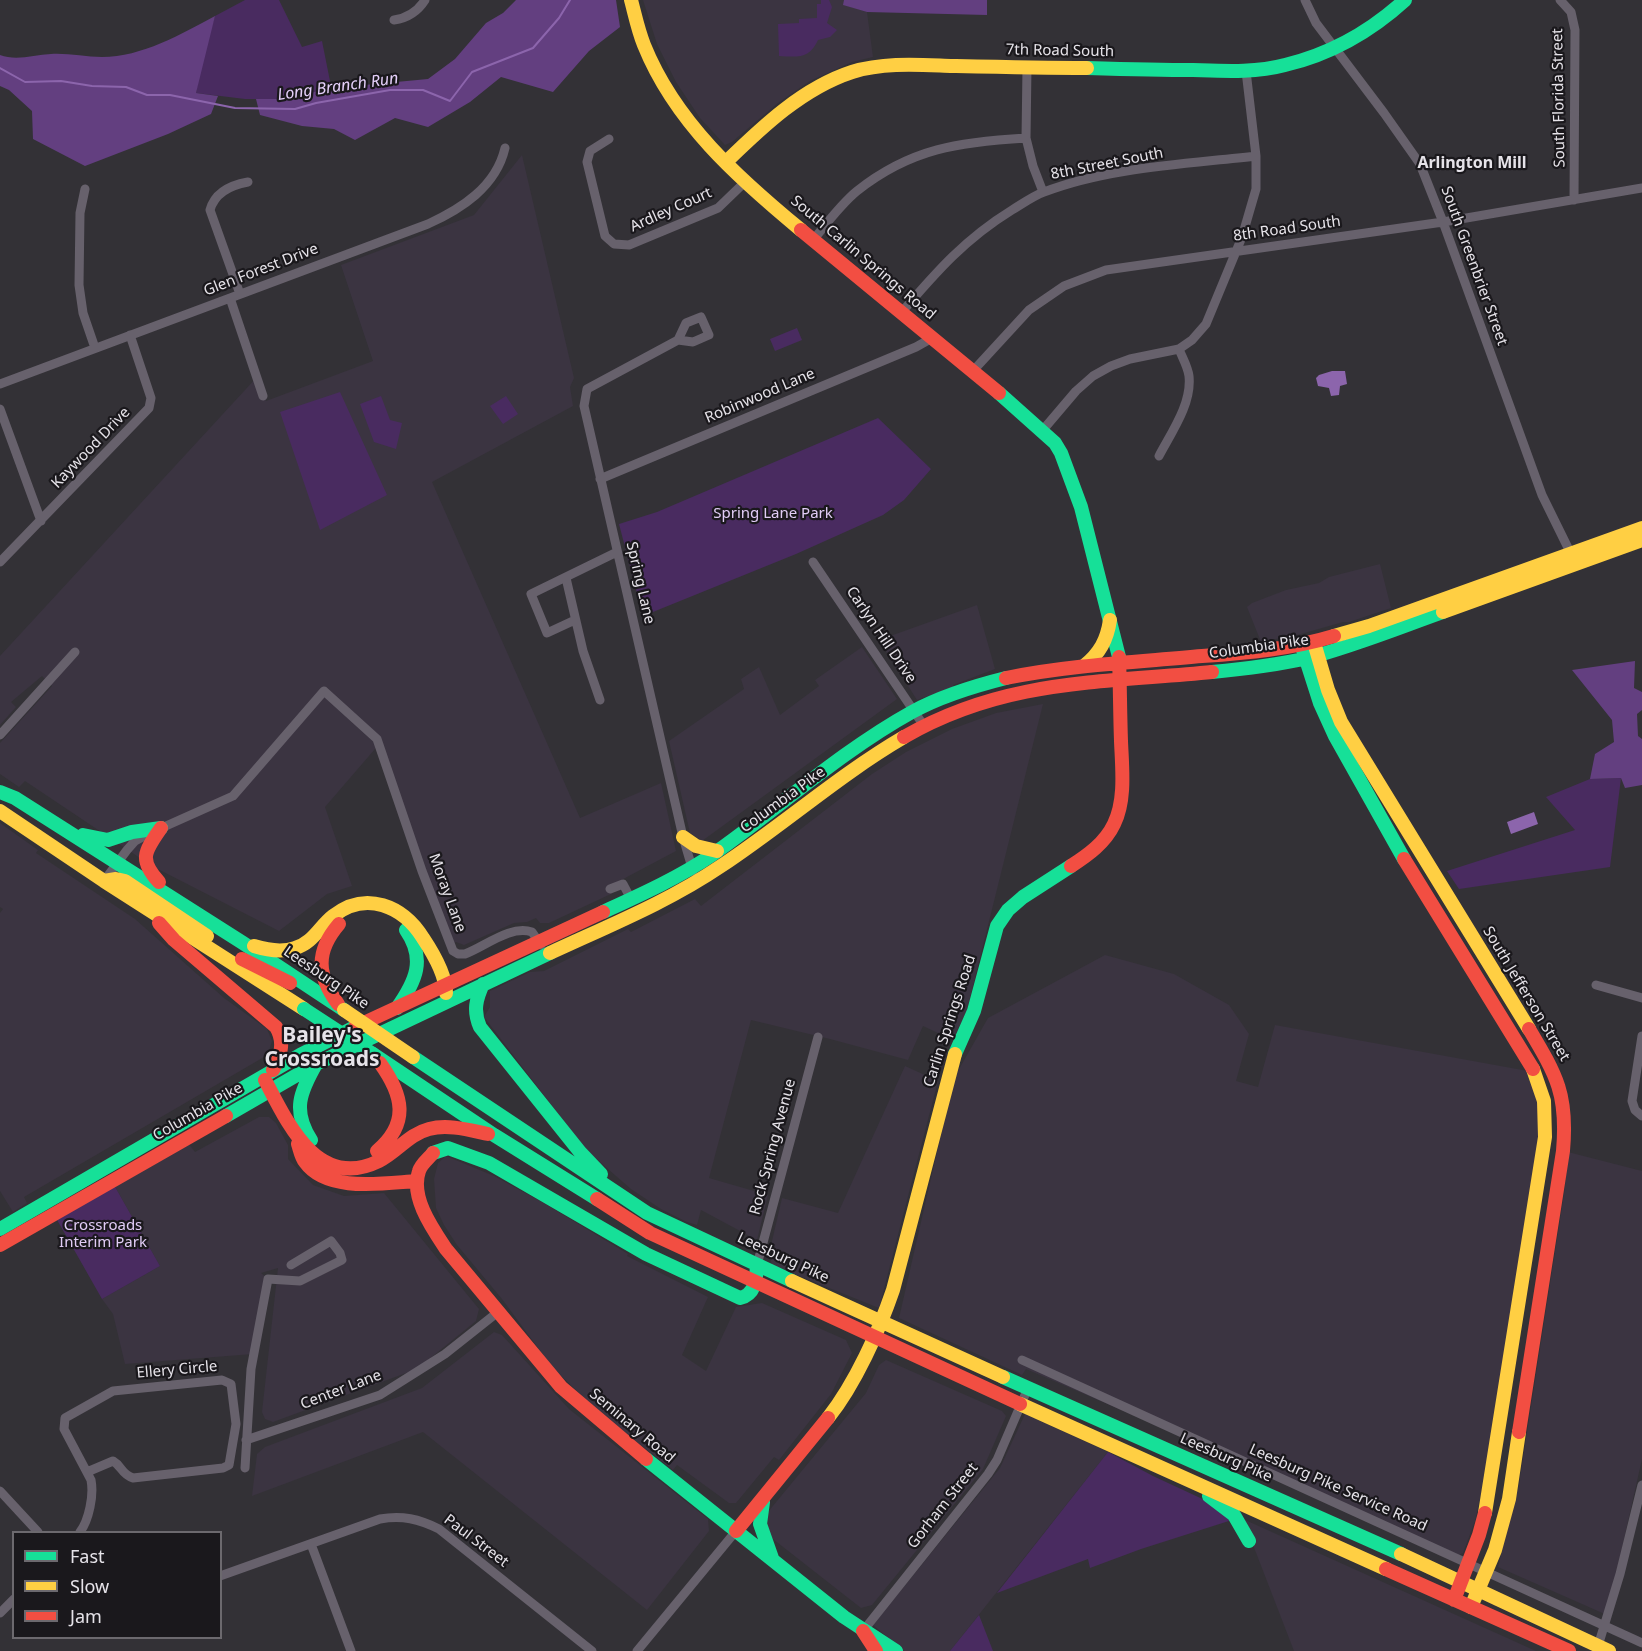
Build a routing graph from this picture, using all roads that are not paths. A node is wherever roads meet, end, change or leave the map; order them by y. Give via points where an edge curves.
1 (425, 0) edge
2 (631, 0) edge
3 (1305, 0) edge
4 (1405, 0) edge
5 (1560, 0) edge
6 (394, 20) dead end
7 (1335, 48) junction
8 (1027, 67) junction
9 (1246, 71) junction
10 (1026, 138) junction
11 (609, 139) dead end
12 (505, 148) dead end
13 (1256, 156) junction
14 (726, 162) junction
15 (746, 181) junction
16 (248, 182) dead end
17 (1642, 188) edge
18 (85, 189) dead end
19 (1042, 192) junction
20 (1574, 201) junction
21 (1443, 222) junction
22 (814, 239) junction
23 (1236, 250) junction
24 (240, 294) junction
25 (230, 298) junction
26 (901, 313) junction
27 (130, 335) junction
28 (932, 338) junction
29 (678, 340) dead end
30 (96, 348) junction
31 (1179, 349) junction
32 (972, 372) junction
33 (0, 384) edge
34 (263, 396) dead end
35 (0, 409) edge
36 (1042, 431) junction
37 (1159, 456) dead end
38 (600, 480) junction
39 (41, 521) junction
40 (1642, 528) edge
41 (1086, 529) joint
42 (1642, 540) edge
43 (617, 552) junction
44 (1574, 558) junction
45 (0, 562) edge
46 (813, 562) dead end
47 (566, 578) junction
48 (575, 620) junction
49 (1110, 620) junction
50 (1310, 650) junction
51 (75, 652) dead end
52 (1120, 663) junction
53 (1084, 666) junction
54 (1121, 678) junction
55 (600, 700) dead end
56 (914, 711) junction
57 (924, 726) junction
58 (0, 735) edge
59 (0, 792) edge
60 (0, 810) edge
61 (161, 828) junction
62 (69, 832) junction
63 (683, 837) junction
64 (717, 850) junction
65 (117, 862) junction
66 (691, 869) junction
67 (104, 881) junction
68 (699, 881) junction
69 (610, 889) dead end
70 (631, 899) junction
71 (178, 901) junction
72 (148, 909) junction
73 (540, 942) junction
74 (243, 943) junction
75 (546, 955) junction
76 (483, 984) junction
77 (446, 985) junction
78 (1596, 985) dead end
79 (328, 997) junction
80 (1642, 998) edge
81 (442, 1003) junction
82 (396, 1008) junction
83 (1642, 1036) edge
84 (818, 1037) dead end
85 (372, 1054) junction
86 (316, 1064) junction
87 (268, 1073) junction
88 (270, 1089) junction
89 (1638, 1113) edge
90 (296, 1135) junction
91 (494, 1135) junction
92 (426, 1162) junction
93 (417, 1181) junction
94 (423, 1206) junction
95 (647, 1213) junction
96 (0, 1229) edge
97 (0, 1245) edge
98 (291, 1265) dead end
99 (757, 1265) junction
100 (755, 1283) junction
101 (498, 1312) junction
102 (882, 1322) junction
103 (874, 1337) junction
104 (1022, 1360) dead end
105 (1028, 1388) junction
106 (1020, 1404) junction
107 (246, 1440) junction
108 (245, 1468) dead end
109 (87, 1472) junction
110 (1182, 1477) junction
111 (1642, 1485) edge
112 (0, 1491) edge
113 (764, 1497) junction
114 (36, 1531) edge
115 (81, 1531) edge
116 (736, 1532) junction
117 (1249, 1540) dead end
118 (311, 1544) junction
119 (772, 1560) junction
120 (1468, 1564) junction
121 (1486, 1572) junction
122 (222, 1575) edge
123 (1461, 1581) junction
124 (1478, 1590) junction
125 (1454, 1600) junction
126 (12, 1601) edge
127 (1471, 1607) junction
128 (0, 1613) edge
129 (1605, 1626) junction
130 (863, 1631) junction
131 (1642, 1643) edge
132 (1603, 1648) edge
133 (351, 1651) edge
134 (592, 1651) edge
135 (637, 1651) edge
136 (876, 1651) edge
137 (896, 1651) edge
138 (1569, 1651) edge

1 - 6 street via 409,16
2 - 14 main road, South Carlin Springs Road via 633,15 660,80 693,128
3 - 7 street, South Greenbrier Street
4 - 7 main road, 7th Road South via 1365,32
5 - 20 street, South Florida Street via 1571,12 1575,30
7 - 9 main road, 7th Road South via 1309,60
7 - 21 street, South Greenbrier Street via 1420,164
8 - 9 main road, 7th Road South
8 - 10 street
8 - 14 main road, 7th Road South via 899,65 855,72 802,97
9 - 13 street
10 - 19 street
10 - 22 street via 936,149 898,164 856,192
11 - 15 street, Ardley Court via 590,151 587,162 605,236 614,244 629,245 718,208
12 - 24 street, Glen Forest Drive via 497,170 470,201 453,212
13 - 19 street, 8th Street South via 1123,173
13 - 23 street via 1256,189
14 - 15 main road, South Carlin Springs Road
15 - 22 main road, South Carlin Springs Road
16 - 24 street via 220,194 210,210
17 - 20 street, 8th Road South
18 - 30 street via 80,213 79,285 83,313
19 - 26 street, 8th Street South via 986,226 958,249
20 - 21 street, 8th Road South
21 - 23 street, 8th Road South
21 - 44 street, South Greenbrier Street via 1542,495
22 - 26 main road, South Carlin Springs Road
23 - 31 street via 1206,324
23 - 32 street, 8th Road South via 1106,270 1064,286 1029,310
24 - 25 street, Glen Forest Drive
25 - 27 street, Glen Forest Drive
25 - 34 street
26 - 28 main road, South Carlin Springs Road
27 - 30 street, Glen Forest Drive
27 - 39 street, Kaywood Drive via 154,404
28 - 32 main road, South Carlin Springs Road
28 - 38 street, Robinwood Lane
29 - 38 street, Spring Lane via 587,389 584,406
30 - 33 street, Glen Forest Drive
31 - 36 street via 1130,359 1102,371 1076,391
31 - 37 street via 1189,375 1187,395
32 - 36 main road, South Carlin Springs Road
35 - 39 street
36 - 41 main road, South Carlin Springs Road via 1061,453
38 - 43 street, Spring Lane
39 - 45 street, Kaywood Drive
40 - 44 main road, Columbia Pike
41 - 49 main road, Carlin Springs Road
42 - 44 main road, Columbia Pike
43 - 47 street
43 - 63 street, Spring Lane
44 - 50 main road, Columbia Pike
46 - 56 street, Carlyn Hill Drive
47 - 48 street
47 - 48 street via 531,594 547,633
48 - 55 street
49 - 52 main road, Carlin Springs Road
49 - 53 main road via 1104,646
50 - 52 main road, Columbia Pike
50 - 54 main road, Columbia Pike via 1229,670
50 - 120 main road via 1317,696 1331,729 1420,887 1532,1067 1546,1104 1545,1137 1494,1475 1485,1517
50 - 121 main road, South Jefferson Street via 1347,732 1548,1060 1564,1101 1563,1151 1516,1457 1502,1528
51 - 58 street
52 - 53 main road, Columbia Pike
52 - 54 main road, Carlin Springs Road
53 - 56 main road, Columbia Pike via 997,680
54 - 57 main road, Columbia Pike via 1014,693 966,707
54 - 102 main road, Carlin Springs Road via 1121,799 1114,824 1093,850 1014,904 997,926 974,1011 952,1060 894,1290
56 - 57 street, Carlyn Hill Drive
56 - 64 main road, Columbia Pike via 858,745
57 - 68 main road, Columbia Pike via 875,755
59 - 62 main road, Leesburg Pike
60 - 67 main road
61 - 62 main road via 108,840
61 - 65 street via 135,841
61 - 71 main road via 146,850 145,865
61 - 73 street, Moray Lane via 233,796 324,690 377,739 453,951 465,954 519,931 531,932
62 - 65 main road, Leesburg Pike
63 - 64 main road via 701,848
63 - 66 street, Spring Lane
64 - 66 main road, Columbia Pike
65 - 67 street
65 - 71 main road, Leesburg Pike
66 - 68 street, Spring Lane
66 - 70 main road, Columbia Pike
67 - 72 main road
67 - 79 main road via 125,881 240,958
68 - 75 main road, Columbia Pike
69 - 70 street via 623,884
70 - 73 main road, Columbia Pike
71 - 74 main road, Leesburg Pike
72 - 85 main road, bridge
72 - 87 main road via 174,940 276,1028 282,1046
73 - 75 street
73 - 77 main road, Columbia Pike
74 - 77 main road via 274,951 290,950 309,941 344,909 364,903 380,904 398,910 414,923
74 - 79 main road, Leesburg Pike
75 - 76 main road, Columbia Pike
76 - 81 main road, Columbia Pike
76 - 95 main road via 475,1008 480,1027 580,1152
77 - 81 main road
77 - 82 main road, Columbia Pike
78 - 80 street
79 - 82 main road via 320,963 322,946 348,918 377,913 402,926 415,943 418,956 415,978
79 - 95 main road, Leesburg Pike, bridge
81 - 86 main road, Columbia Pike
82 - 87 main road, Columbia Pike
83 - 89 street via 1632,1101
84 - 99 street, Rock Spring Avenue
85 - 86 main road via 390,1075 398,1091 401,1112 386,1144 360,1157 327,1153 312,1141 301,1124 301,1095
85 - 91 main road
86 - 88 main road, Columbia Pike
87 - 88 main road
87 - 96 main road, Columbia Pike
88 - 90 main road
88 - 97 main road, Columbia Pike
90 - 91 main road via 315,1157 348,1168 381,1160 412,1136 427,1130 449,1128
90 - 93 main road via 302,1160 327,1179 347,1183
91 - 100 main road via 650,1233
92 - 93 main road
92 - 94 main road, Seminary Road
92 - 100 main road via 443,1148 463,1152 525,1182 646,1254 705,1283 743,1298
93 - 94 main road, Seminary Road via 417,1195
94 - 101 main road, Seminary Road via 446,1249
95 - 99 main road, Leesburg Pike
98 - 107 street via 331,1241 342,1260 300,1281 267,1279 251,1369
99 - 100 main road
99 - 102 main road, Leesburg Pike
100 - 103 main road
101 - 107 street, Center Lane via 445,1354 380,1395
101 - 116 main road, Seminary Road via 561,1388
102 - 103 main road, Carlin Springs Road
102 - 105 main road, Leesburg Pike
103 - 106 main road
103 - 113 main road, Carlin Springs Road via 841,1401
104 - 120 street, Leesburg Pike Service Road
105 - 106 street, Gorham Street
105 - 123 main road, Leesburg Pike
106 - 110 main road
106 - 130 street, Gorham Street via 988,1474
107 - 108 street
109 - 109 street, Ellery Circle via 64,1429 69,1415 113,1391 222,1380 231,1384 236,1424 229,1465 133,1478 113,1461
109 - 115 street, Ellery Circle via 92,1486
110 - 117 main road via 1234,1515
110 - 125 main road
111 - 129 street
112 - 114 street
113 - 116 main road, Carlin Springs Road
113 - 119 main road via 760,1528
116 - 119 main road, Seminary Road
116 - 135 street
118 - 122 street, Paul Street
118 - 133 street
118 - 134 street, Paul Street via 380,1519 403,1517 426,1522
119 - 130 main road, Seminary Road
120 - 121 street, Leesburg Pike Service Road
120 - 123 main road
121 - 124 main road, South Jefferson Street
121 - 129 street, Leesburg Pike Service Road
123 - 124 main road, Leesburg Pike
123 - 125 main road
124 - 127 main road, South Jefferson Street
124 - 132 main road, Leesburg Pike
125 - 127 main road
126 - 128 street
127 - 138 main road
129 - 131 street, Leesburg Pike Service Road
129 - 132 street
130 - 136 main road, Seminary Road
130 - 137 main road, Seminary Road

